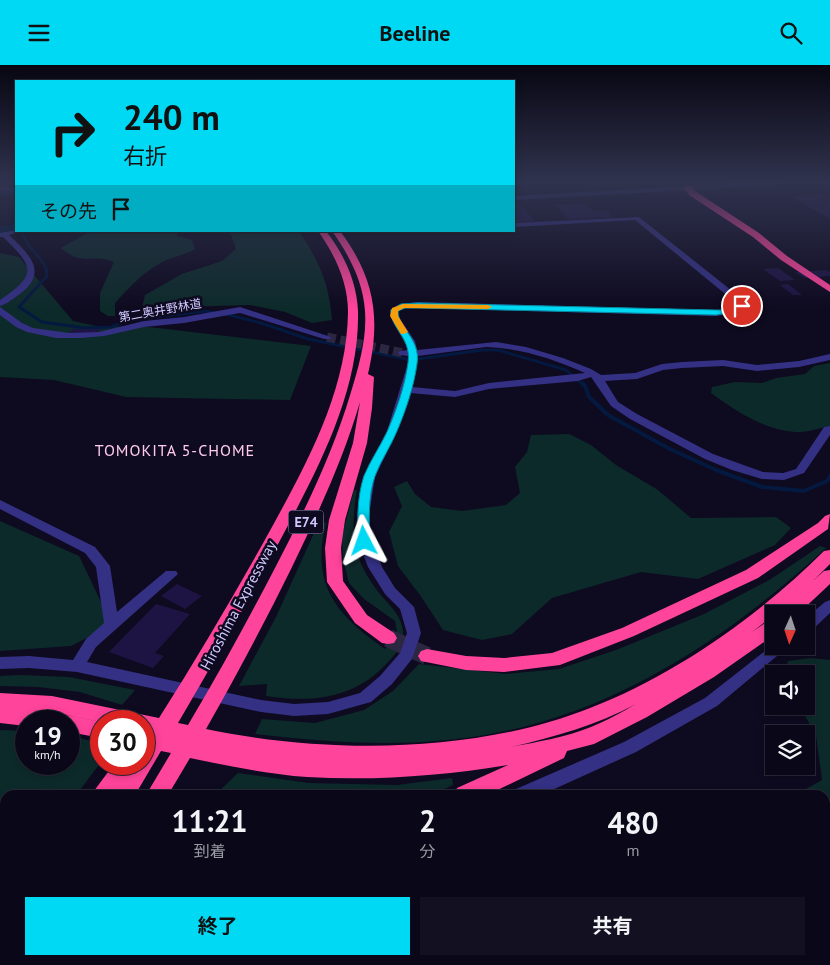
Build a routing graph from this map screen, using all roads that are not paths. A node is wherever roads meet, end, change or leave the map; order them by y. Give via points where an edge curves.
1 (646, 225) edge
2 (741, 225) edge
3 (749, 225) edge
4 (17, 232) edge
5 (323, 232) edge
6 (337, 232) edge
7 (2, 235) edge
8 (830, 278) edge
9 (830, 289) edge
10 (0, 304) edge
11 (0, 310) edge
12 (327, 337) tunnel mouth
13 (369, 341) junction
14 (408, 353) junction
15 (830, 357) edge
16 (596, 376) junction
17 (406, 390) junction
18 (830, 429) edge
19 (0, 504) edge
20 (830, 519) edge
21 (830, 555) edge
22 (171, 574) dead end
23 (830, 575) edge
24 (797, 605) edge
25 (830, 605) edge
26 (233, 613) junction
27 (815, 619) edge
28 (112, 625) junction
29 (765, 633) edge
30 (388, 638) tunnel mouth
31 (771, 655) edge
32 (427, 656) tunnel mouth
33 (0, 663) edge
34 (77, 666) junction
35 (0, 701) edge
36 (90, 712) edge
37 (0, 715) edge
38 (15, 717) edge
39 (155, 723) edge
40 (155, 726) edge
41 (596, 735) junction
42 (155, 740) edge
43 (155, 743) edge
44 (249, 753) junction
45 (117, 775) edge
46 (136, 775) edge
47 (106, 790) edge
48 (126, 790) edge
49 (160, 790) edge
50 (476, 790) edge
51 (533, 790) edge

1 - 14 street via 738,300 742,306 740,310 716,313 403,306 394,310 394,316 410,341
2 - 9 highway
3 - 8 highway
4 - 7 street
5 - 26 highway, Hiroshima Expressway / E74 via 342,262 353,310 351,340 342,379 310,466
6 - 13 highway, Hiroshima Expressway / E74 via 356,261 365,284 370,310
7 - 10 street via 22,252 32,269 30,279
11 - 12 street, 第二奥井野林道 via 17,324 36,331 93,335 139,324 240,310
13 - 30 highway via 366,408 360,443 337,520 335,582 361,619
13 - 49 highway, Hiroshima Expressway / E74 via 349,421 304,527 261,613
14 - 16 street via 500,344 570,364
14 - 17 street
15 - 16 street via 757,369 723,363 662,367 622,378
16 - 17 street via 489,386 455,394
16 - 18 street via 610,401 618,407 676,441 760,475 787,477 801,471
17 - 34 street via 392,431 369,477 363,515 364,541 374,567 390,591 407,607 414,633 407,655 365,698 328,708 294,710 261,706
19 - 28 street via 90,550 102,566
20 - 32 highway via 752,574 628,632 554,660 504,665
21 - 44 highway via 810,576 736,636 643,693 584,719 514,739 405,754
22 - 28 street
23 - 24 highway
25 - 27 street
26 - 39 highway
26 - 43 highway, Hiroshima Expressway / E74
28 - 34 street via 91,643
29 - 41 highway via 691,683
31 - 51 street via 711,702 630,747
33 - 34 street
35 - 36 highway via 52,704
37 - 38 highway
40 - 44 highway
41 - 44 highway via 514,755 390,769 329,769
41 - 50 highway
42 - 44 highway
45 - 47 highway
46 - 48 highway, Hiroshima Expressway / E74

